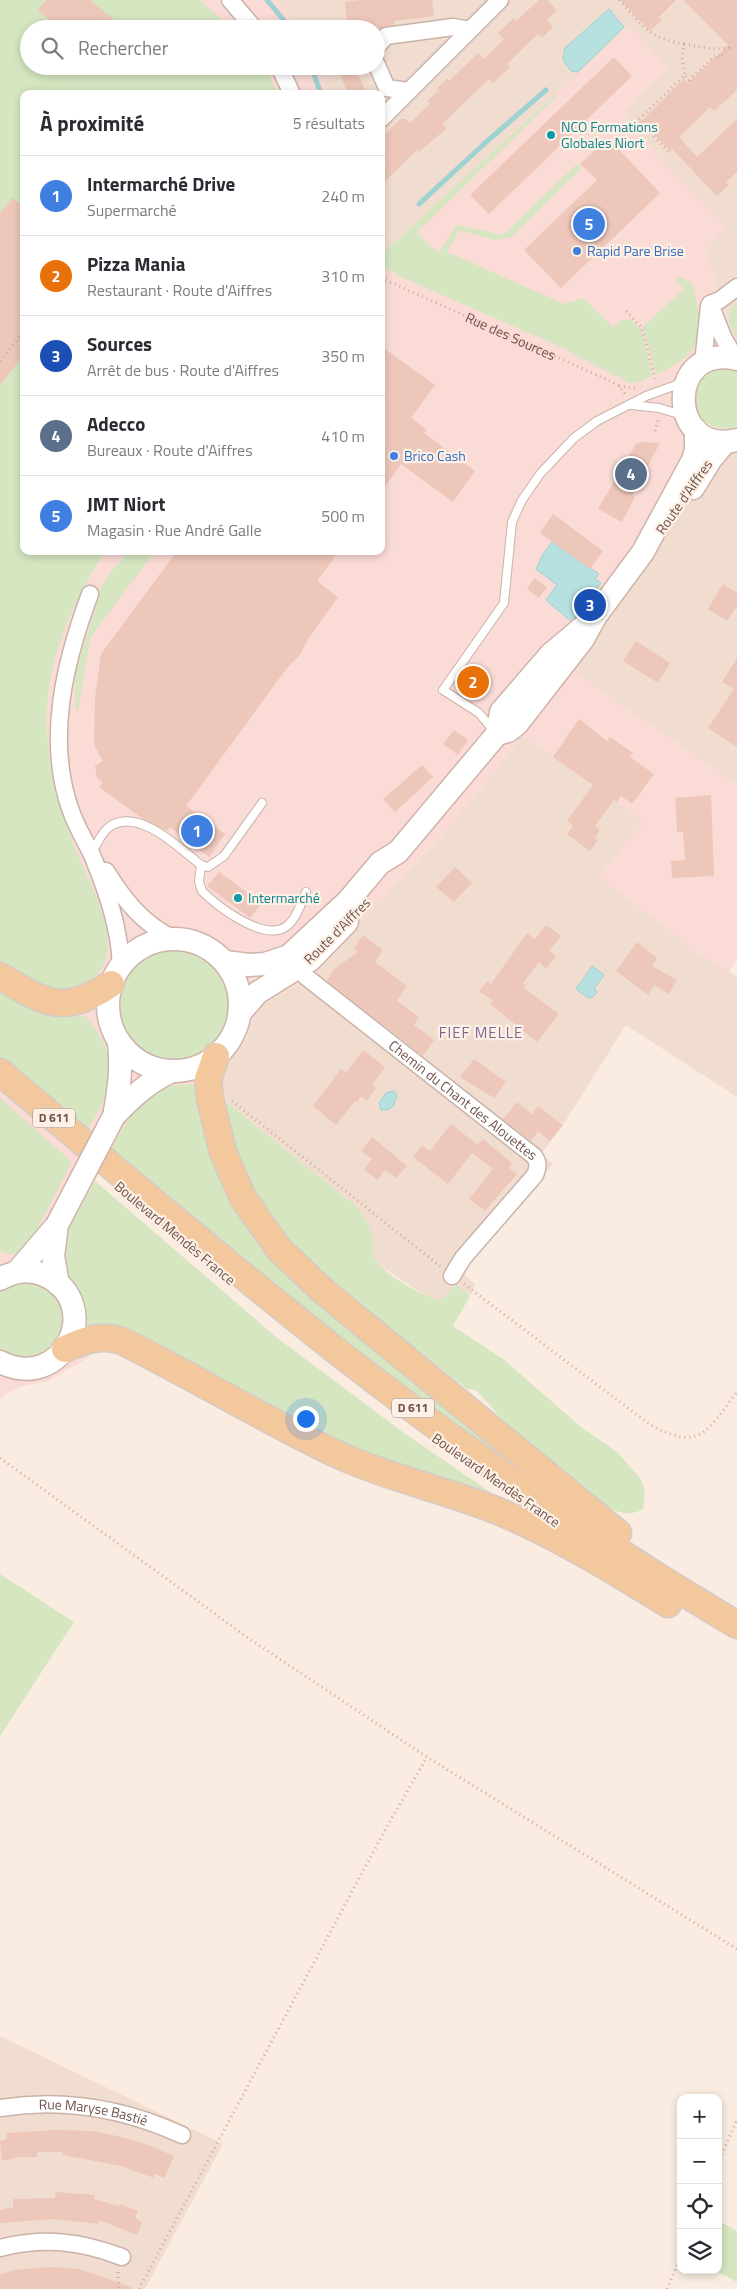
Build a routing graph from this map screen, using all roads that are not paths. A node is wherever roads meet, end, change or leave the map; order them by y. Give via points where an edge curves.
1 (230, 0) edge
2 (500, 0) edge
3 (247, 20) edge
4 (470, 30) junction
5 (385, 37) edge
6 (283, 75) edge
7 (381, 75) edge
8 (290, 90) edge
9 (408, 91) junction
10 (385, 115) edge
11 (737, 287) edge
12 (710, 304) junction
13 (736, 358) edge
14 (703, 363) junction
15 (688, 379) junction
16 (631, 405) junction
17 (691, 424) junction
18 (731, 441) edge
19 (643, 552) junction
20 (90, 594) dead end
21 (497, 734) junction
22 (262, 803) dead end
23 (398, 852) junction
24 (91, 853) junction
25 (201, 865) junction
26 (306, 892) dead end
27 (174, 939) junction
28 (225, 962) junction
29 (300, 968) junction
30 (116, 975) junction
31 (0, 976) edge
32 (239, 1014) junction
33 (119, 1043) junction
34 (216, 1056) junction
35 (172, 1071) junction
36 (0, 1072) edge
37 (0, 1085) edge
38 (114, 1116) junction
39 (107, 1169) junction
40 (57, 1225) junction
41 (8, 1275) edge
42 (452, 1276) road end
43 (58, 1284) junction
44 (66, 1349) junction
45 (7, 1370) edge
46 (689, 1608) junction
47 (737, 1620) edge
48 (737, 1625) edge
49 (737, 1636) edge
50 (0, 2108) edge
51 (182, 2135) dead end
52 (0, 2248) edge
53 (122, 2256) dead end

1 - 3 street
2 - 4 street
4 - 5 street via 454,27
4 - 9 street
6 - 8 street
7 - 9 street via 387,88
9 - 10 street
11 - 12 street
12 - 13 street via 723,337
12 - 14 street
13 - 14 main road via 724,357
14 - 15 main road
15 - 16 lane
15 - 17 main road, Route d'Aiffres via 683,398
16 - 17 lane via 659,408
16 - 21 lane via 597,421 574,438 540,474 522,500 512,522 509,539 504,603 443,690 479,713
17 - 18 main road via 714,440
17 - 19 main road, Route d'Aiffres via 696,450 693,460
18 - 19 main road, Route d'Aiffres via 711,459 675,515
19 - 21 main road, Route d'Aiffres via 595,617 551,654 501,712
20 - 24 street via 67,666 59,742 60,764 70,808
21 - 23 main road, Route d'Aiffres
22 - 25 lane via 224,856 213,866
23 - 28 main road, Route d'Aiffres via 380,864 348,901 289,956 265,964
23 - 29 main road, Route d'Aiffres via 380,886
24 - 25 lane via 111,826 136,822 158,832
24 - 27 street via 134,910 160,932
24 - 30 street via 119,935
25 - 26 lane via 198,882 202,891 247,924 261,929 279,930 288,925
27 - 28 main road via 203,946
27 - 30 main road via 144,946
28 - 32 main road via 237,988
29 - 32 main road, Route d'Aiffres via 257,993
29 - 42 street, Chemin du Chant des Alouettes via 305,976 537,1161 535,1175 463,1258
30 - 31 main road via 88,997 59,1003 44,1001
30 - 33 main road via 108,1000 108,1016
32 - 34 main road via 232,1037
33 - 35 main road via 144,1064
33 - 38 main road via 119,1092
34 - 35 main road via 195,1068
34 - 47 main road via 208,1079 223,1152 243,1198 279,1249 322,1290 608,1526 729,1608
35 - 38 main road via 142,1088
36 - 39 main road, D 611
37 - 39 main road, D 611
38 - 40 main road, bridge
39 - 46 main road, Boulevard Mendès France / D 611 via 202,1257 436,1440 586,1543
39 - 48 main road, Boulevard Mendès France / D 611 via 340,1354 443,1431 598,1538
40 - 41 main road
40 - 43 main road via 53,1256
41 - 43 main road via 39,1273
43 - 44 main road via 66,1293 74,1315 73,1333
44 - 45 main road via 46,1365
44 - 46 main road via 100,1338 122,1341 331,1452 505,1515 585,1553 679,1611
46 - 49 main road, Boulevard Mendès France / D 611
50 - 51 street, Rue Maryse Bastié via 48,2104 94,2107 137,2116
52 - 53 street via 38,2241 68,2241

